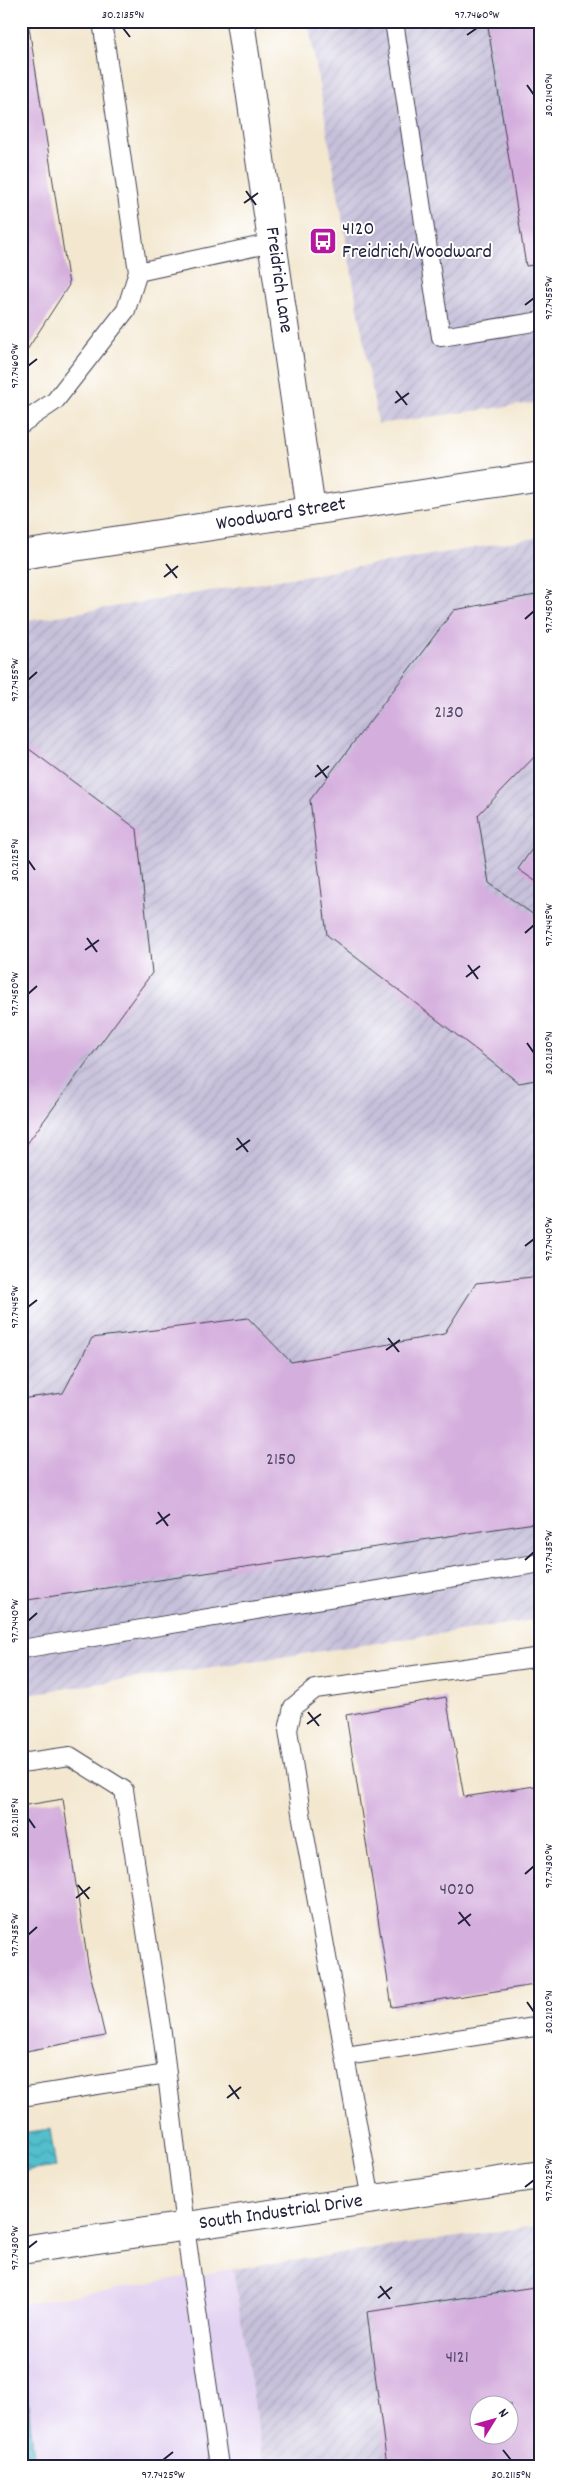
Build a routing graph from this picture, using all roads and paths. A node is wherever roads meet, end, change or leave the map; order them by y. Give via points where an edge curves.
1 (102, 21) edge
2 (240, 21) edge
3 (394, 21) edge
4 (272, 242) junction
5 (138, 272) junction
6 (541, 321) edge
7 (21, 424) edge
8 (541, 476) edge
9 (311, 510) junction
10 (21, 555) edge
11 (541, 1563) edge
12 (21, 1649) edge
13 (541, 1657) edge
14 (21, 1763) edge
15 (541, 2026) edge
16 (346, 2056) junction
17 (167, 2074) junction
18 (21, 2097) edge
19 (541, 2175) edge
20 (371, 2200) junction
21 (185, 2227) junction
22 (21, 2250) edge
23 (219, 2466) edge

1 - 5 lane
2 - 4 street, Freidrich Lane
3 - 6 lane via 441,337
4 - 5 lane
4 - 9 street, Freidrich Lane
5 - 7 lane via 126,310 54,401
8 - 9 street, Woodward Street
9 - 10 street, Woodward Street
11 - 12 lane
13 - 16 lane via 315,1689 293,1707 288,1730
14 - 17 lane via 70,1756 124,1790
15 - 16 lane
16 - 20 lane
17 - 18 lane
17 - 21 lane
19 - 20 street, South Industrial Drive
20 - 21 street, South Industrial Drive
21 - 22 street, South Industrial Drive
21 - 23 lane

